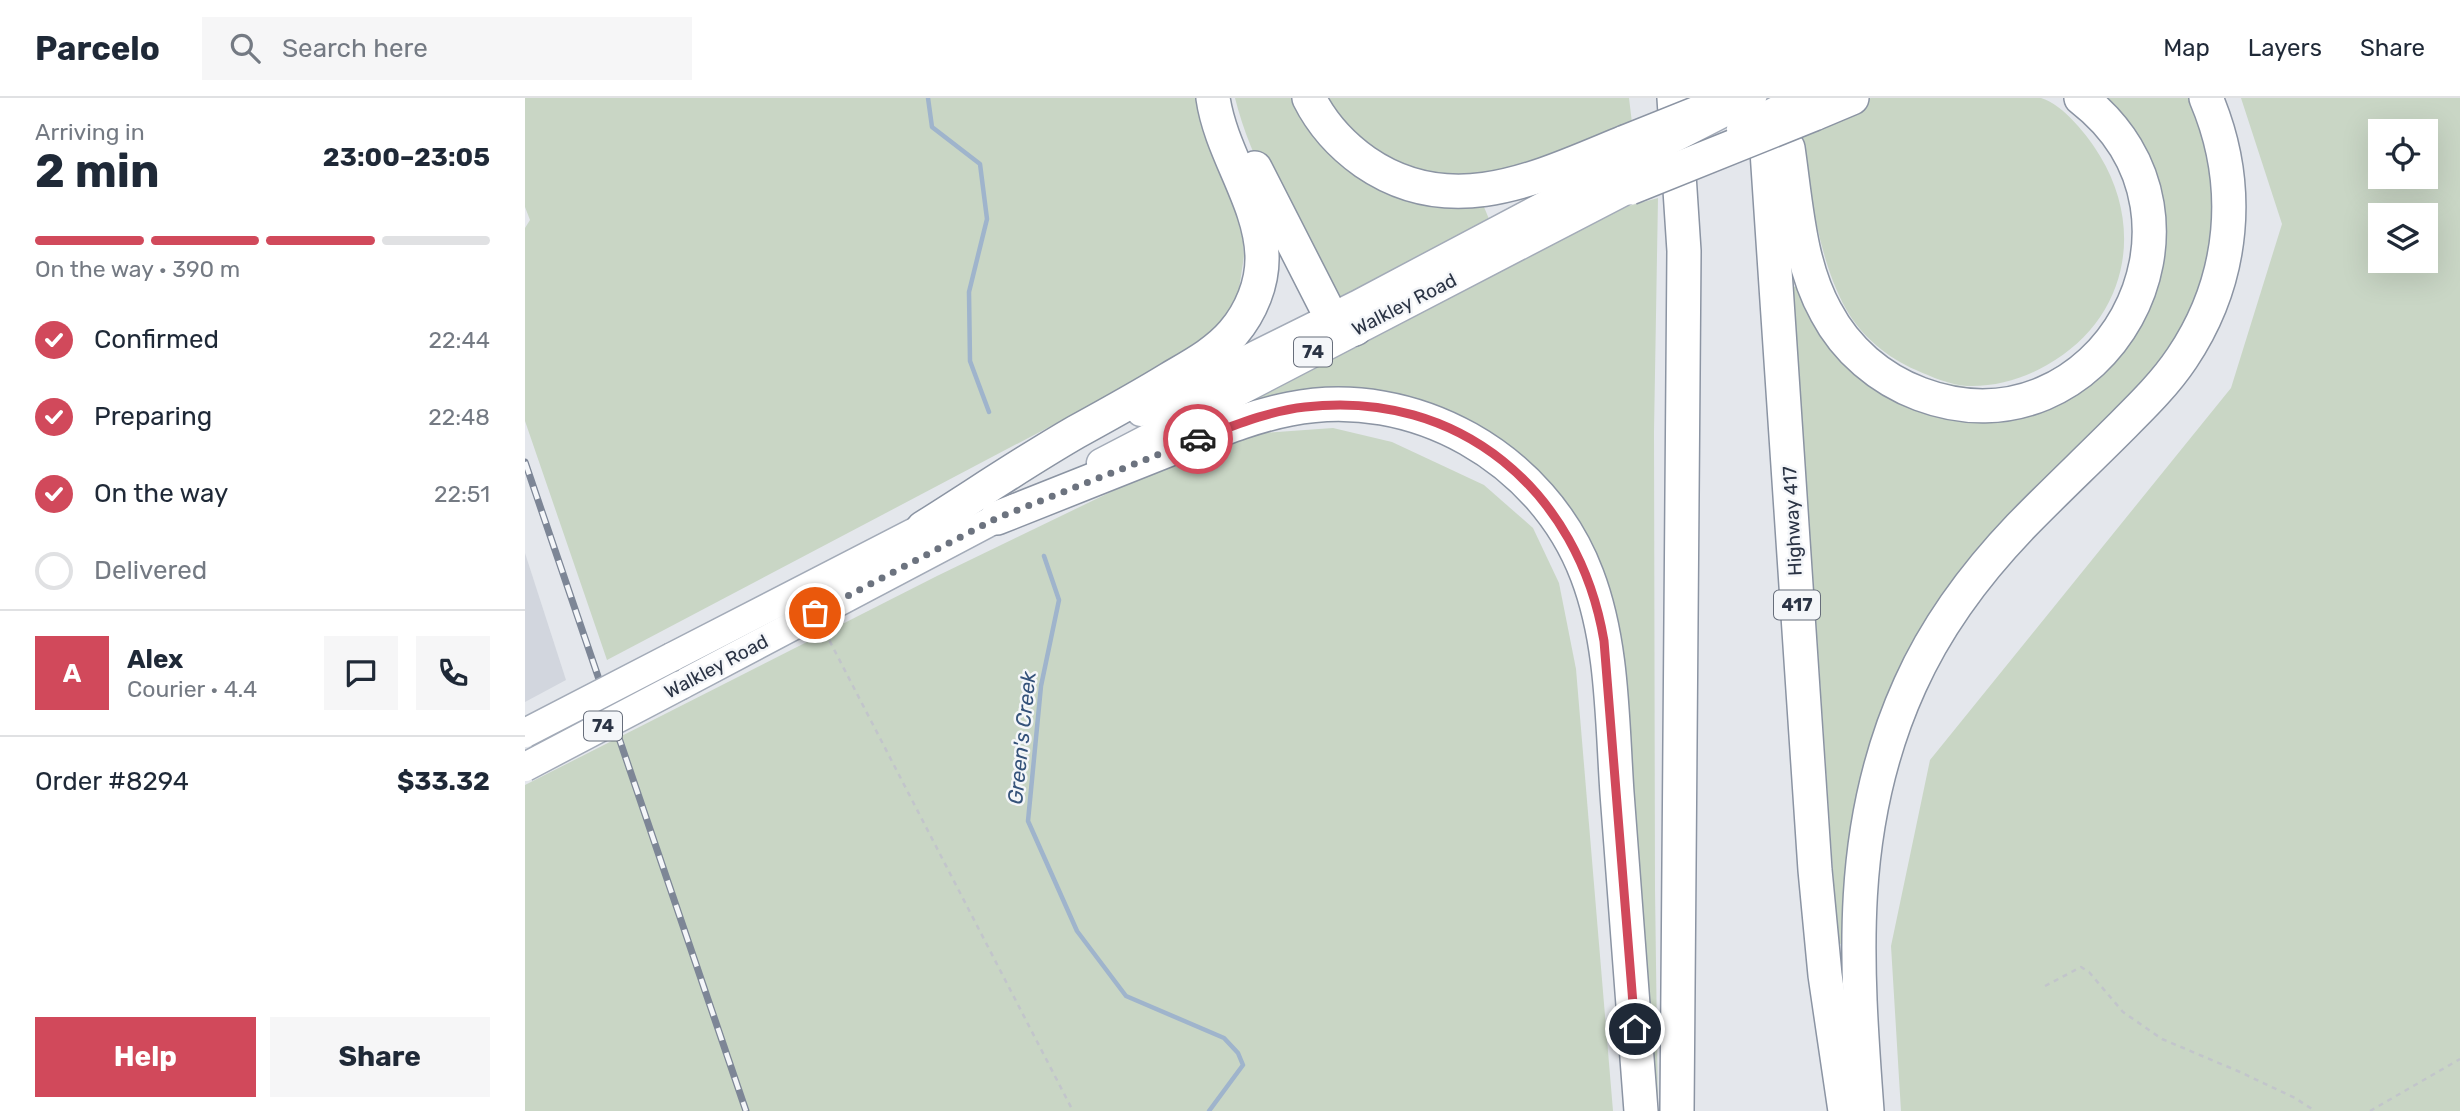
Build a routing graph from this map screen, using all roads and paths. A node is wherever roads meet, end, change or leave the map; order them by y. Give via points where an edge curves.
1 (1213, 98) edge
2 (1227, 98) edge
3 (1309, 98) edge
4 (1657, 98) edge
5 (1674, 98) edge
6 (1735, 98) edge
7 (1752, 98) edge
8 (1763, 98) edge
9 (1780, 98) edge
10 (1852, 98) edge
11 (2081, 98) edge
12 (2206, 98) edge
13 (1808, 106) edge
14 (1628, 164) junction
15 (1343, 323) junction
16 (1684, 336) junction
17 (997, 518) junction
18 (923, 528) junction
19 (815, 613) junction
20 (525, 733) edge
21 (525, 767) edge
22 (2045, 986) dead end
23 (2460, 1059) edge
24 (1073, 1111) edge
25 (1641, 1111) edge
26 (1677, 1111) edge
27 (1845, 1111) edge
28 (1867, 1111) edge
29 (2315, 1111) edge
30 (2370, 1111) edge

1 - 18 highway via 1221,135 1260,238 1261,271 1243,320 1225,341 1192,365
2 - 15 highway via 1247,152
3 - 14 highway via 1330,130 1368,163 1396,180 1440,191 1504,187 1549,173
4 - 16 highway
5 - 16 highway via 1684,251
6 - 14 highway, bridge
7 - 14 main road, Walkley Road / 74, bridge
8 - 27 highway, Highway 417 / 417 via 1817,896
9 - 11 highway via 1809,267 1837,331 1868,363 1906,389 1976,407 2024,400 2067,380 2106,347 2139,294 2149,244 2144,189 2127,147 2099,112
10 - 13 highway
12 - 28 highway via 2224,149 2230,207 2224,264 2204,320 2181,360 2149,399 1977,577 1930,645 1893,726 1873,795 1860,884 1858,937
13 - 14 highway, bridge
14 - 15 main road, Walkley Road / 74
15 - 17 main road, Walkley Road / 74
15 - 18 main road, Walkley Road / 74 via 1165,400
16 - 26 highway
17 - 19 main road, Walkley Road / 74
17 - 25 highway via 1243,422 1307,407 1361,405 1421,417 1473,440 1523,478 1552,511 1577,551 1600,617 1611,699
18 - 20 main road, Walkley Road / 74, bridge
19 - 21 main road, Walkley Road / 74, bridge
19 - 24 path
22 - 29 path via 2081,967 2123,1012 2162,1039 2262,1082
23 - 30 path

